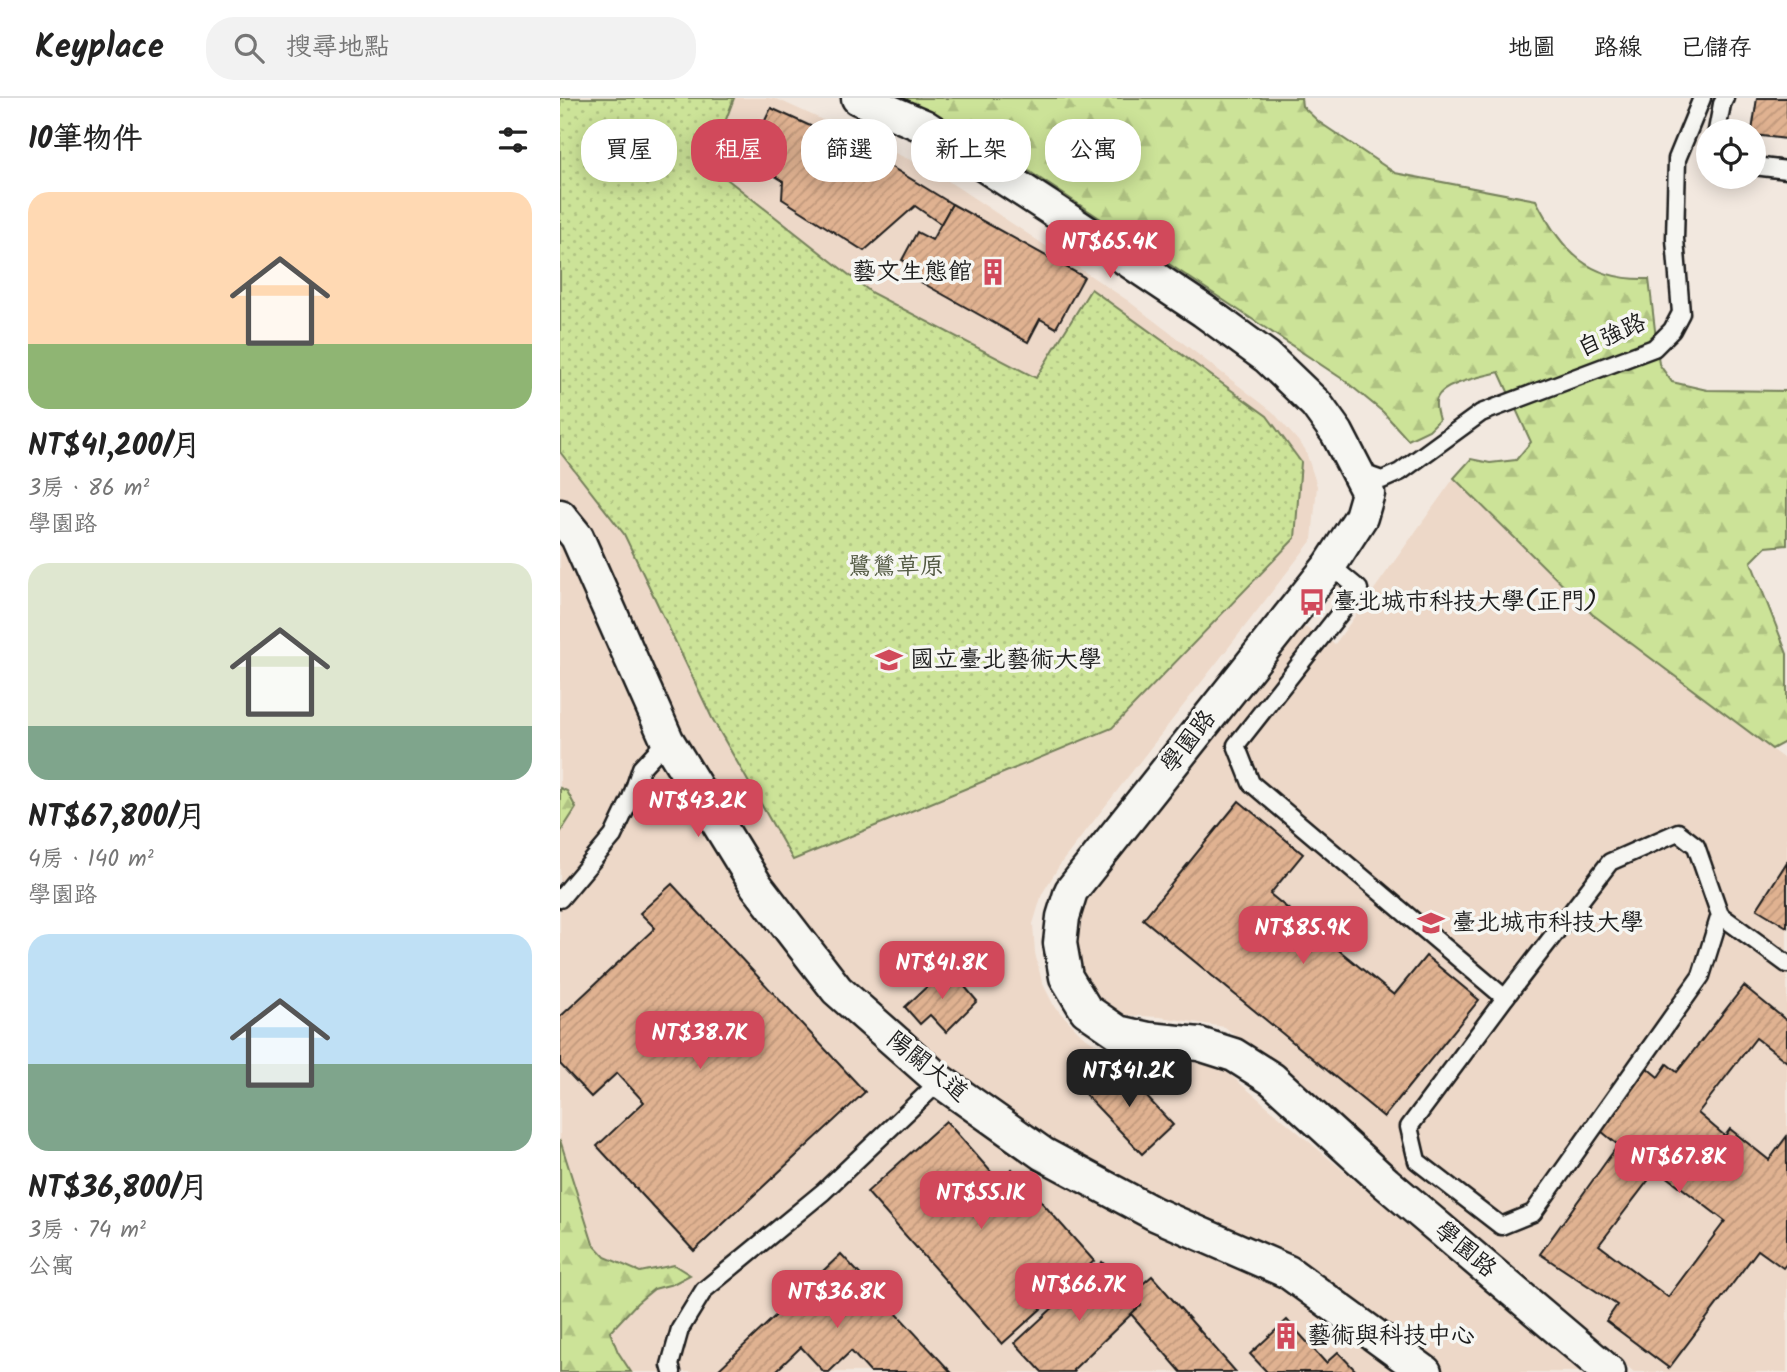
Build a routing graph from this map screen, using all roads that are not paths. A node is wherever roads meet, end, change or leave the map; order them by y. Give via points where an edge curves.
1 (858, 98) edge
2 (1702, 98) edge
3 (1725, 98) edge
4 (1719, 119) edge
5 (1766, 167) edge
6 (1787, 170) edge
7 (1356, 471) junction
8 (560, 516) edge
9 (1330, 565) junction
10 (667, 740) junction
11 (560, 899) edge
12 (1720, 915) junction
13 (1787, 964) edge
14 (1505, 998) junction
15 (940, 1081) junction
16 (672, 1372) edge
17 (1425, 1372) edge
18 (1609, 1372) edge

1 - 7 street, 學園路 via 924,126 1267,357 1316,404 1337,432
2 - 7 lane, 自強路 via 1677,159 1675,239 1681,313 1672,330 1654,348 1480,413 1400,472 1382,480
3 - 4 lane
5 - 6 lane
7 - 9 street, 學園路 via 1368,494 1361,517
8 - 10 street, 陽關大道 via 577,537
9 - 14 lane via 1359,589 1236,745 1251,783
9 - 18 street, 學園路 via 1071,891 1060,943 1066,977 1086,1010 1118,1031 1199,1044 1234,1055 1272,1079 1386,1183
10 - 11 lane via 641,768 612,836
10 - 15 street, 陽關大道 via 756,886 837,990
12 - 13 lane
12 - 14 lane via 1696,846 1678,832 1610,862
12 - 14 lane via 1701,976 1533,1213 1501,1226 1417,1161 1409,1127
15 - 16 lane via 823,1192 704,1290 680,1329
15 - 17 street, 陽關大道 via 1054,1160 1155,1214 1288,1272

